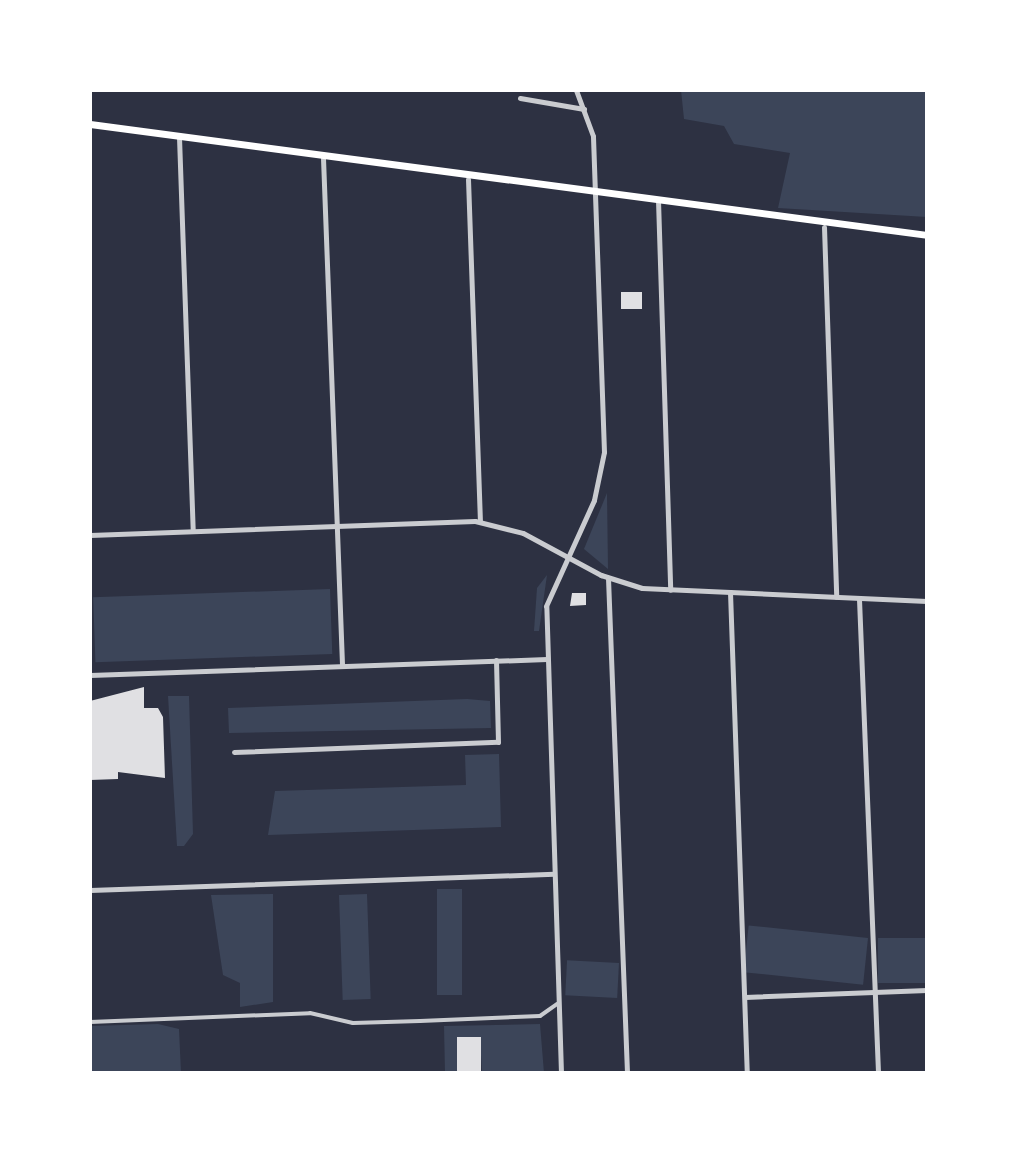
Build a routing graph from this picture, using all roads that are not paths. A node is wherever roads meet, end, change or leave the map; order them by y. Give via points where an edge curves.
1 (576, 90) edge
2 (520, 98) dead end
3 (584, 109) junction
4 (90, 124) edge
5 (179, 137) junction
6 (323, 158) junction
7 (468, 179) junction
8 (595, 194) junction
9 (658, 200) junction
10 (824, 227) junction
11 (927, 235) edge
12 (480, 521) junction
13 (337, 525) junction
14 (193, 531) junction
15 (90, 535) edge
16 (565, 555) junction
17 (608, 578) junction
18 (670, 590) junction
19 (730, 592) junction
20 (836, 597) junction
21 (859, 599) junction
22 (927, 601) edge
23 (547, 659) junction
24 (496, 660) junction
25 (342, 665) junction
26 (90, 675) edge
27 (234, 752) dead end
28 (554, 874) junction
29 (90, 890) edge
30 (927, 990) edge
31 (875, 992) junction
32 (745, 997) junction
33 (557, 1004) junction
34 (90, 1022) edge
35 (561, 1073) edge
36 (627, 1073) edge
37 (747, 1073) edge
38 (878, 1073) edge

1 - 3 street
2 - 3 street
3 - 8 street
4 - 5 main road
5 - 6 main road
5 - 14 street
6 - 7 main road
6 - 13 street
7 - 8 main road
7 - 12 street
8 - 9 main road
8 - 16 street via 603,464 594,500
9 - 10 main road
9 - 18 street
10 - 11 main road
10 - 20 street
12 - 13 street
12 - 16 street
13 - 14 street
13 - 25 street
14 - 15 street
16 - 17 street
16 - 23 street via 546,599
17 - 18 street
17 - 36 street
18 - 19 street
19 - 20 street
19 - 32 street
20 - 21 street
21 - 22 street
21 - 31 street
23 - 24 street
23 - 28 street
24 - 25 street
24 - 27 street via 498,742
25 - 26 street
28 - 29 street
28 - 33 street
30 - 31 street
31 - 32 street
31 - 38 street
32 - 37 street
33 - 34 street via 540,1016 420,1021 353,1023 310,1013
33 - 35 street

